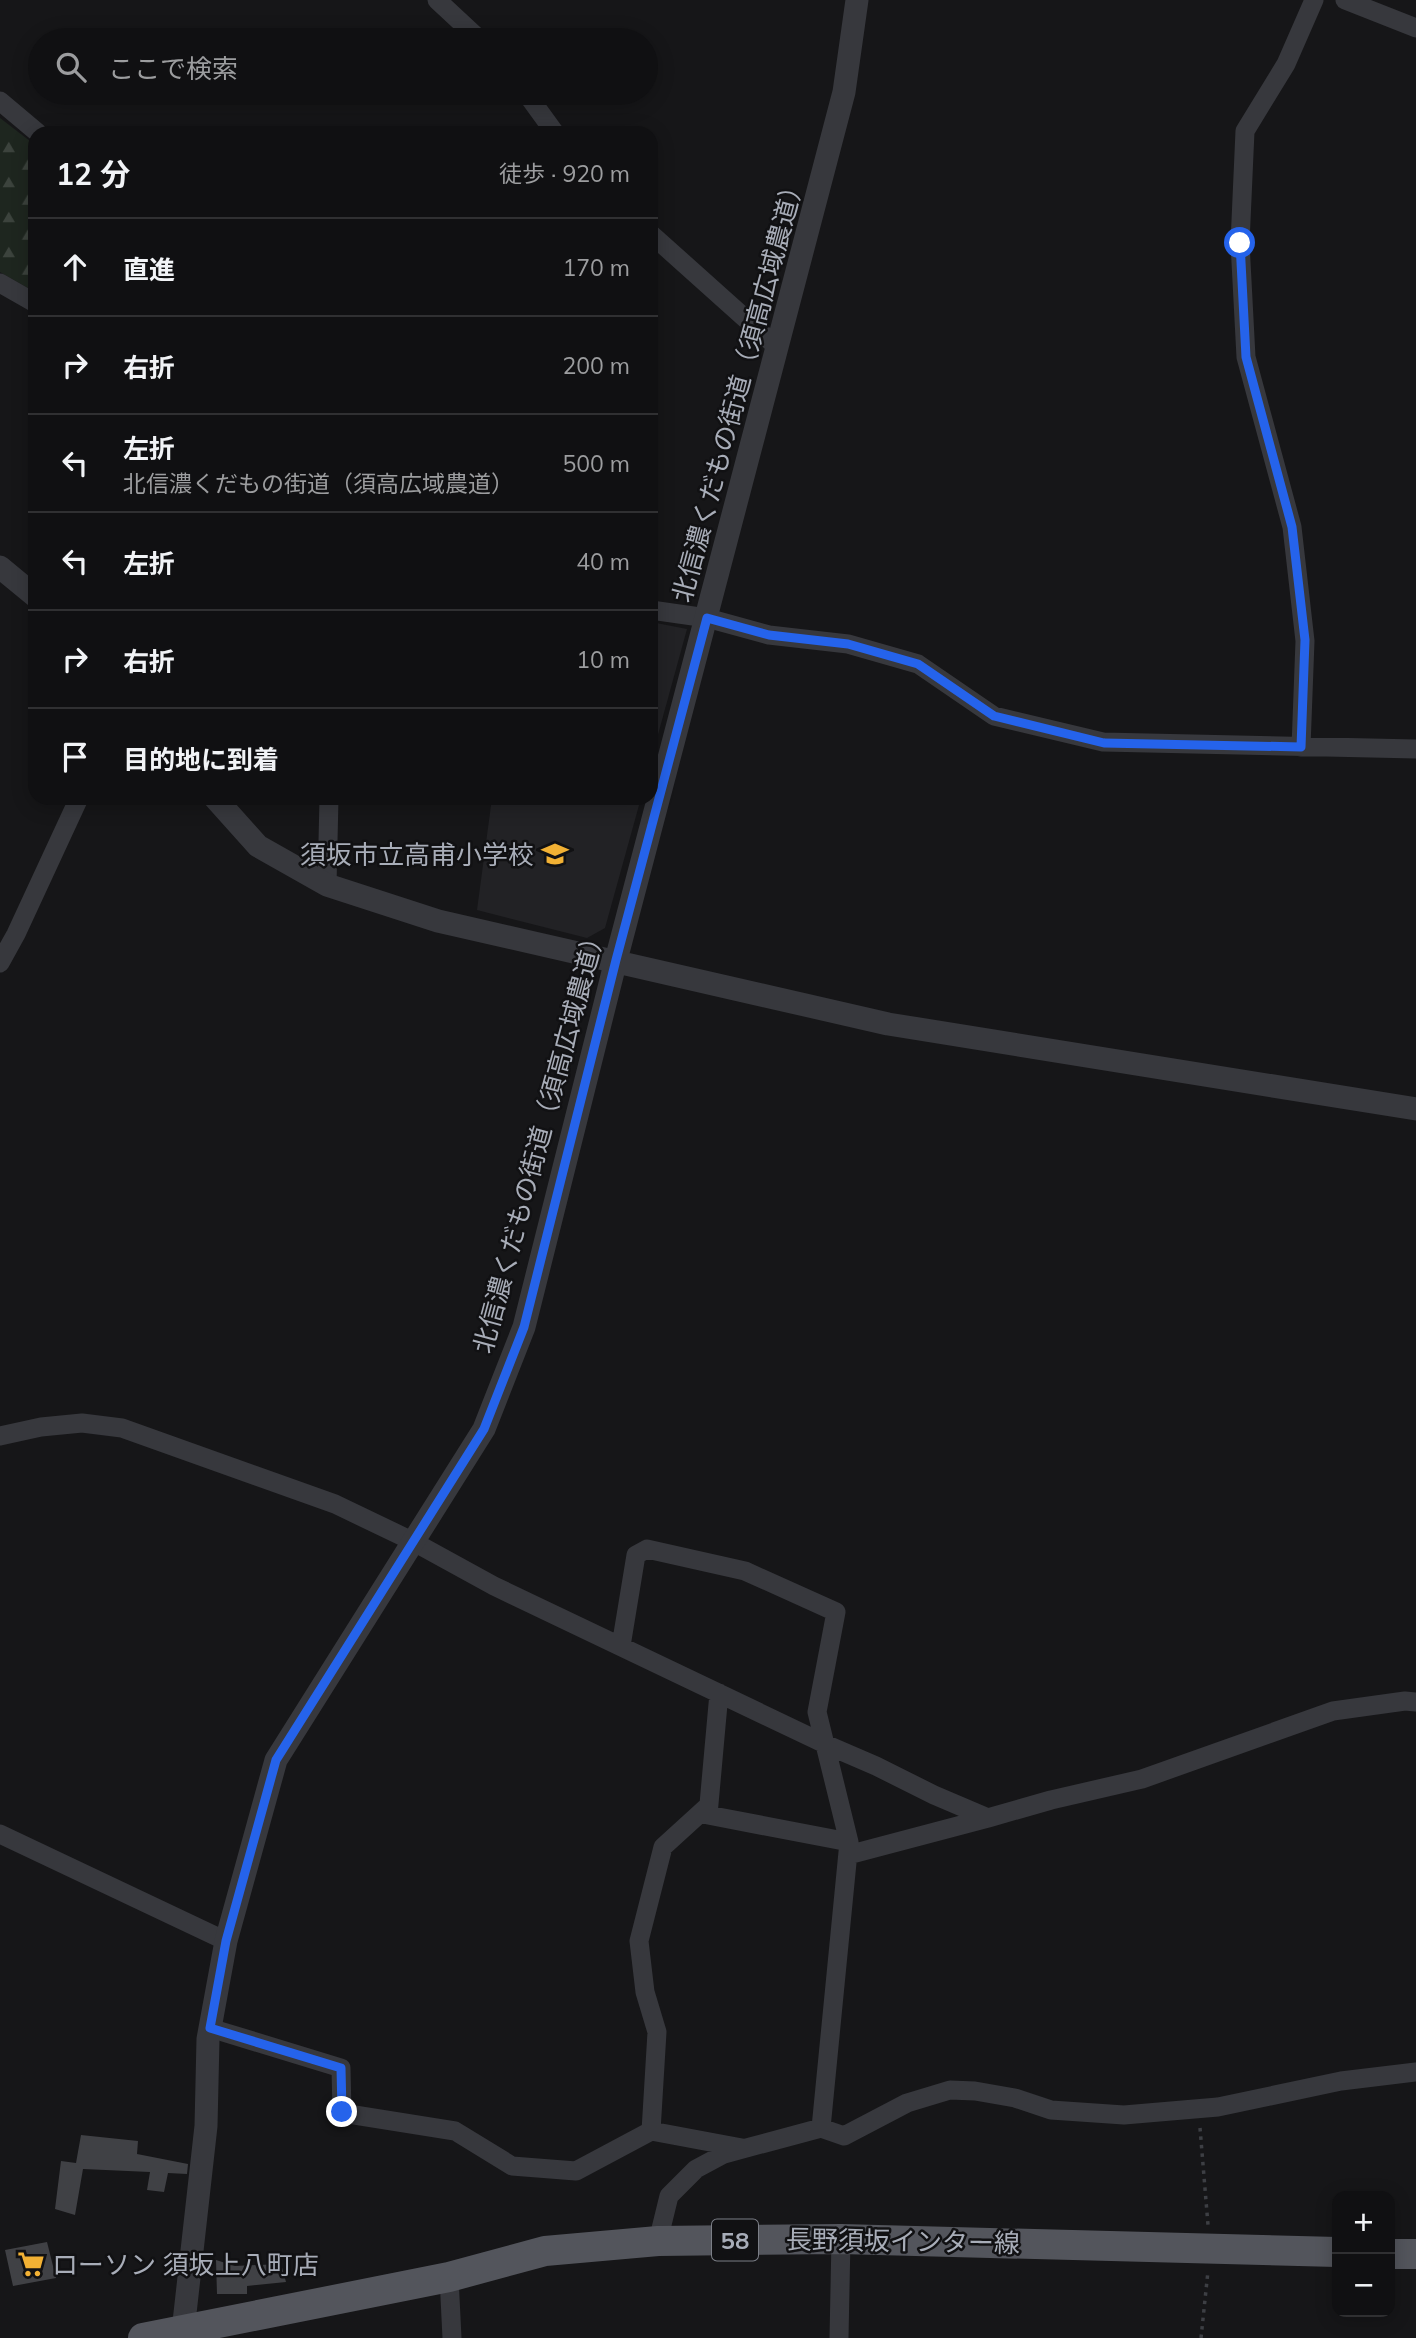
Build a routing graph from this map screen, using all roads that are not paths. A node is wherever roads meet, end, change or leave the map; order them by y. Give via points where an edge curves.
1 (438, 0) edge
2 (857, 0) edge
3 (1314, 0) edge
4 (1345, 0) edge
5 (468, 28) edge
6 (1416, 28) edge
7 (0, 101) edge
8 (535, 105) edge
9 (30, 126) edge
10 (550, 126) edge
11 (658, 240) edge
12 (0, 283) edge
13 (28, 299) edge
14 (776, 346) junction
15 (0, 567) edge
16 (28, 590) edge
17 (658, 611) edge
18 (707, 618) junction
19 (1301, 747) junction
20 (1416, 749) edge
21 (658, 802) edge
22 (76, 805) edge
23 (221, 805) edge
24 (329, 805) edge
25 (657, 805) edge
26 (327, 885) junction
27 (616, 960) junction
28 (0, 963) edge
29 (1416, 1109) edge
30 (0, 1436) edge
31 (412, 1541) junction
32 (621, 1646) junction
33 (719, 1693) junction
34 (1416, 1702) edge
35 (825, 1744) junction
36 (708, 1806) junction
37 (988, 1818) junction
38 (0, 1834) edge
39 (848, 1849) junction
40 (226, 1941) junction
41 (210, 2028) junction
42 (1416, 2072) edge
43 (821, 2128) junction
44 (651, 2131) junction
45 (746, 2148) junction
46 (841, 2239) junction
47 (658, 2241) junction
48 (1332, 2252) edge
49 (1395, 2254) edge
50 (1416, 2255) edge
51 (449, 2277) junction
52 (184, 2335) edge
53 (143, 2338) edge
54 (452, 2338) edge
55 (839, 2338) edge

1 - 5 street
2 - 14 street, 北信濃くだもの街道（須高広域農道） via 844,92
3 - 19 street via 1286,64 1245,131 1240,243 1246,357 1292,527 1305,640
4 - 6 street
7 - 9 street
8 - 10 street
11 - 14 street
12 - 13 street
14 - 18 street, 北信濃くだもの街道（須高広域農道）
15 - 16 street
17 - 18 street
18 - 19 street via 769,635 848,644 918,664 994,716 1104,743
18 - 21 street, 北信濃くだもの街道（須高広域農道）
19 - 20 street
22 - 28 street
23 - 26 street via 258,846
24 - 26 street
25 - 27 street, 北信濃くだもの街道（須高広域農道）
26 - 27 street via 438,921
27 - 29 street via 888,1024
27 - 31 street, 北信濃くだもの街道（須高広域農道） via 524,1327 484,1429
30 - 31 street via 82,1423 122,1428 335,1504
31 - 32 street
31 - 40 street, 北信濃くだもの街道（須高広域農道） via 276,1760
32 - 33 street
32 - 35 street via 636,1555 647,1549 745,1571 836,1612 817,1712
33 - 35 street
33 - 36 street
34 - 37 street via 1333,1711 1142,1779
35 - 37 street
35 - 39 street
36 - 39 street via 708,1815
36 - 44 street via 663,1847 639,1941 645,1992 657,2032
37 - 39 street
38 - 40 street
39 - 43 street
40 - 41 street, 北信濃くだもの街道（須高広域農道）
41 - 44 street via 341,2068 342,2112 455,2131 512,2166 576,2171
41 - 52 street, 北信濃くだもの街道（須高広域農道） via 206,2126
42 - 43 street via 1341,2081 1218,2107 1124,2115 1051,2110 1015,2098 950,2090 906,2104 844,2136
43 - 45 street
44 - 45 street
45 - 47 street via 696,2169 669,2196
46 - 47 main road, 長野須坂インター線 / 58
46 - 48 main road, 長野須坂インター線 / 58
46 - 55 street
47 - 51 main road, 長野須坂インター線 / 58 via 545,2251
49 - 50 main road
51 - 52 main road, 長野須坂インター線 / 58
51 - 54 street
52 - 53 main road, 長野須坂インター線 / 58

